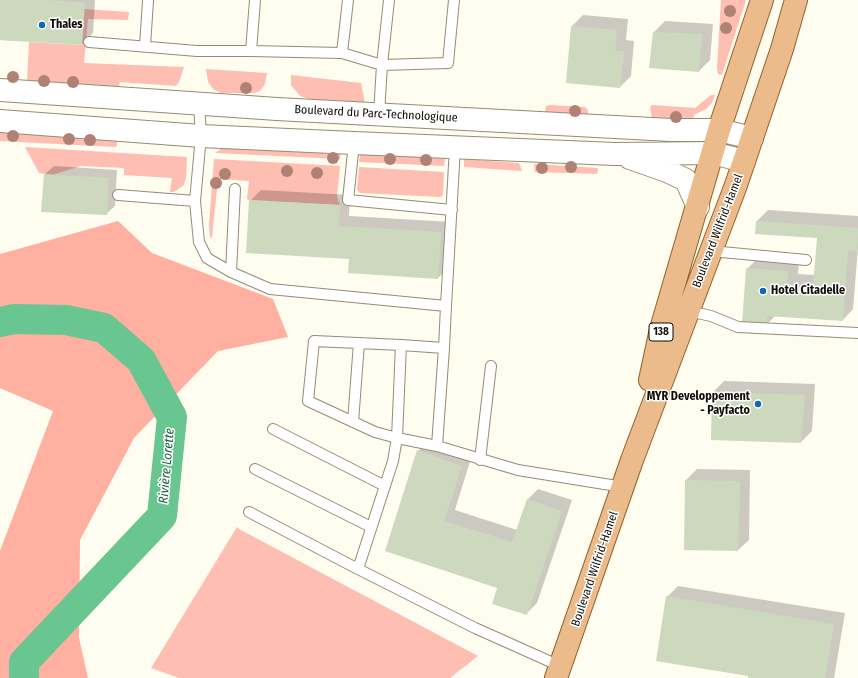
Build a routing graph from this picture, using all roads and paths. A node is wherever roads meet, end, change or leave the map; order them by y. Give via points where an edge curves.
1 (254, 0) edge
2 (348, 0) edge
3 (389, 0) edge
4 (454, 0) edge
5 (762, 0) edge
6 (796, 0) edge
7 (148, 1) edge
8 (89, 42) dead end
9 (145, 46) junction
10 (250, 51) junction
11 (342, 53) junction
12 (382, 65) junction
13 (0, 90) edge
14 (199, 103) junction
15 (379, 114) junction
16 (0, 121) edge
17 (719, 130) junction
18 (202, 136) junction
19 (752, 138) junction
20 (354, 143) junction
21 (455, 147) junction
22 (713, 153) junction
23 (615, 154) junction
24 (744, 161) junction
25 (236, 189) dead end
26 (118, 195) dead end
27 (195, 201) junction
28 (698, 207) junction
29 (452, 210) junction
30 (711, 251) junction
31 (806, 260) dead end
32 (231, 272) junction
33 (446, 306) junction
34 (688, 310) junction
35 (858, 333) edge
36 (359, 343) junction
37 (401, 344) junction
38 (444, 348) junction
39 (491, 366) dead end
40 (353, 422) junction
41 (273, 429) dead end
42 (397, 438) junction
43 (437, 446) junction
44 (480, 460) junction
45 (632, 460) junction
46 (255, 469) dead end
47 (385, 486) junction
48 (623, 487) junction
49 (249, 512) dead end
50 (371, 527) junction
51 (358, 569) junction
52 (558, 672) edge

1 - 10 lane
2 - 11 lane
3 - 12 lane
4 - 12 lane via 448,63
5 - 17 main road, Boulevard Wilfrid-Hamel / 138
6 - 19 main road, Boulevard Wilfrid-Hamel / 138
7 - 9 lane
8 - 9 lane
9 - 10 lane via 197,51
10 - 11 lane
11 - 12 lane
12 - 15 lane
13 - 14 main road, Boulevard du Parc-Technologique
14 - 15 main road, Boulevard du Parc-Technologique
14 - 18 lane
15 - 17 main road, Boulevard du Parc-Technologique
16 - 18 main road
17 - 19 main road, Boulevard du Parc-Technologique
17 - 22 main road, Boulevard Wilfrid-Hamel / 138
18 - 20 main road
18 - 27 lane
19 - 24 main road, Boulevard Wilfrid-Hamel / 138
20 - 21 main road
20 - 29 lane via 348,200
21 - 23 main road
21 - 29 lane
22 - 23 main road
22 - 24 main road
22 - 28 main road, Boulevard Wilfrid-Hamel / 138
23 - 28 main road via 686,180
24 - 30 main road, Boulevard Wilfrid-Hamel / 138
25 - 32 lane
26 - 27 lane
27 - 32 lane via 199,242 207,258
28 - 45 main road, Boulevard Wilfrid-Hamel / 138 via 661,328
29 - 33 lane
30 - 31 lane
30 - 34 main road, Boulevard Wilfrid-Hamel / 138
32 - 33 lane via 270,289
33 - 38 lane
34 - 35 lane via 738,327
34 - 45 main road, Boulevard Wilfrid-Hamel / 138
36 - 37 lane
36 - 40 lane
36 - 40 lane via 314,342 308,401
37 - 38 lane
37 - 42 lane
38 - 43 lane
39 - 44 lane
40 - 42 lane via 374,432
41 - 47 lane
42 - 43 lane
42 - 47 lane
43 - 44 lane
44 - 48 lane via 518,470
45 - 48 main road, Boulevard Wilfrid-Hamel / 138
46 - 50 lane
47 - 50 lane
48 - 52 main road, Boulevard Wilfrid-Hamel / 138
49 - 51 lane
50 - 51 lane
51 - 52 lane

